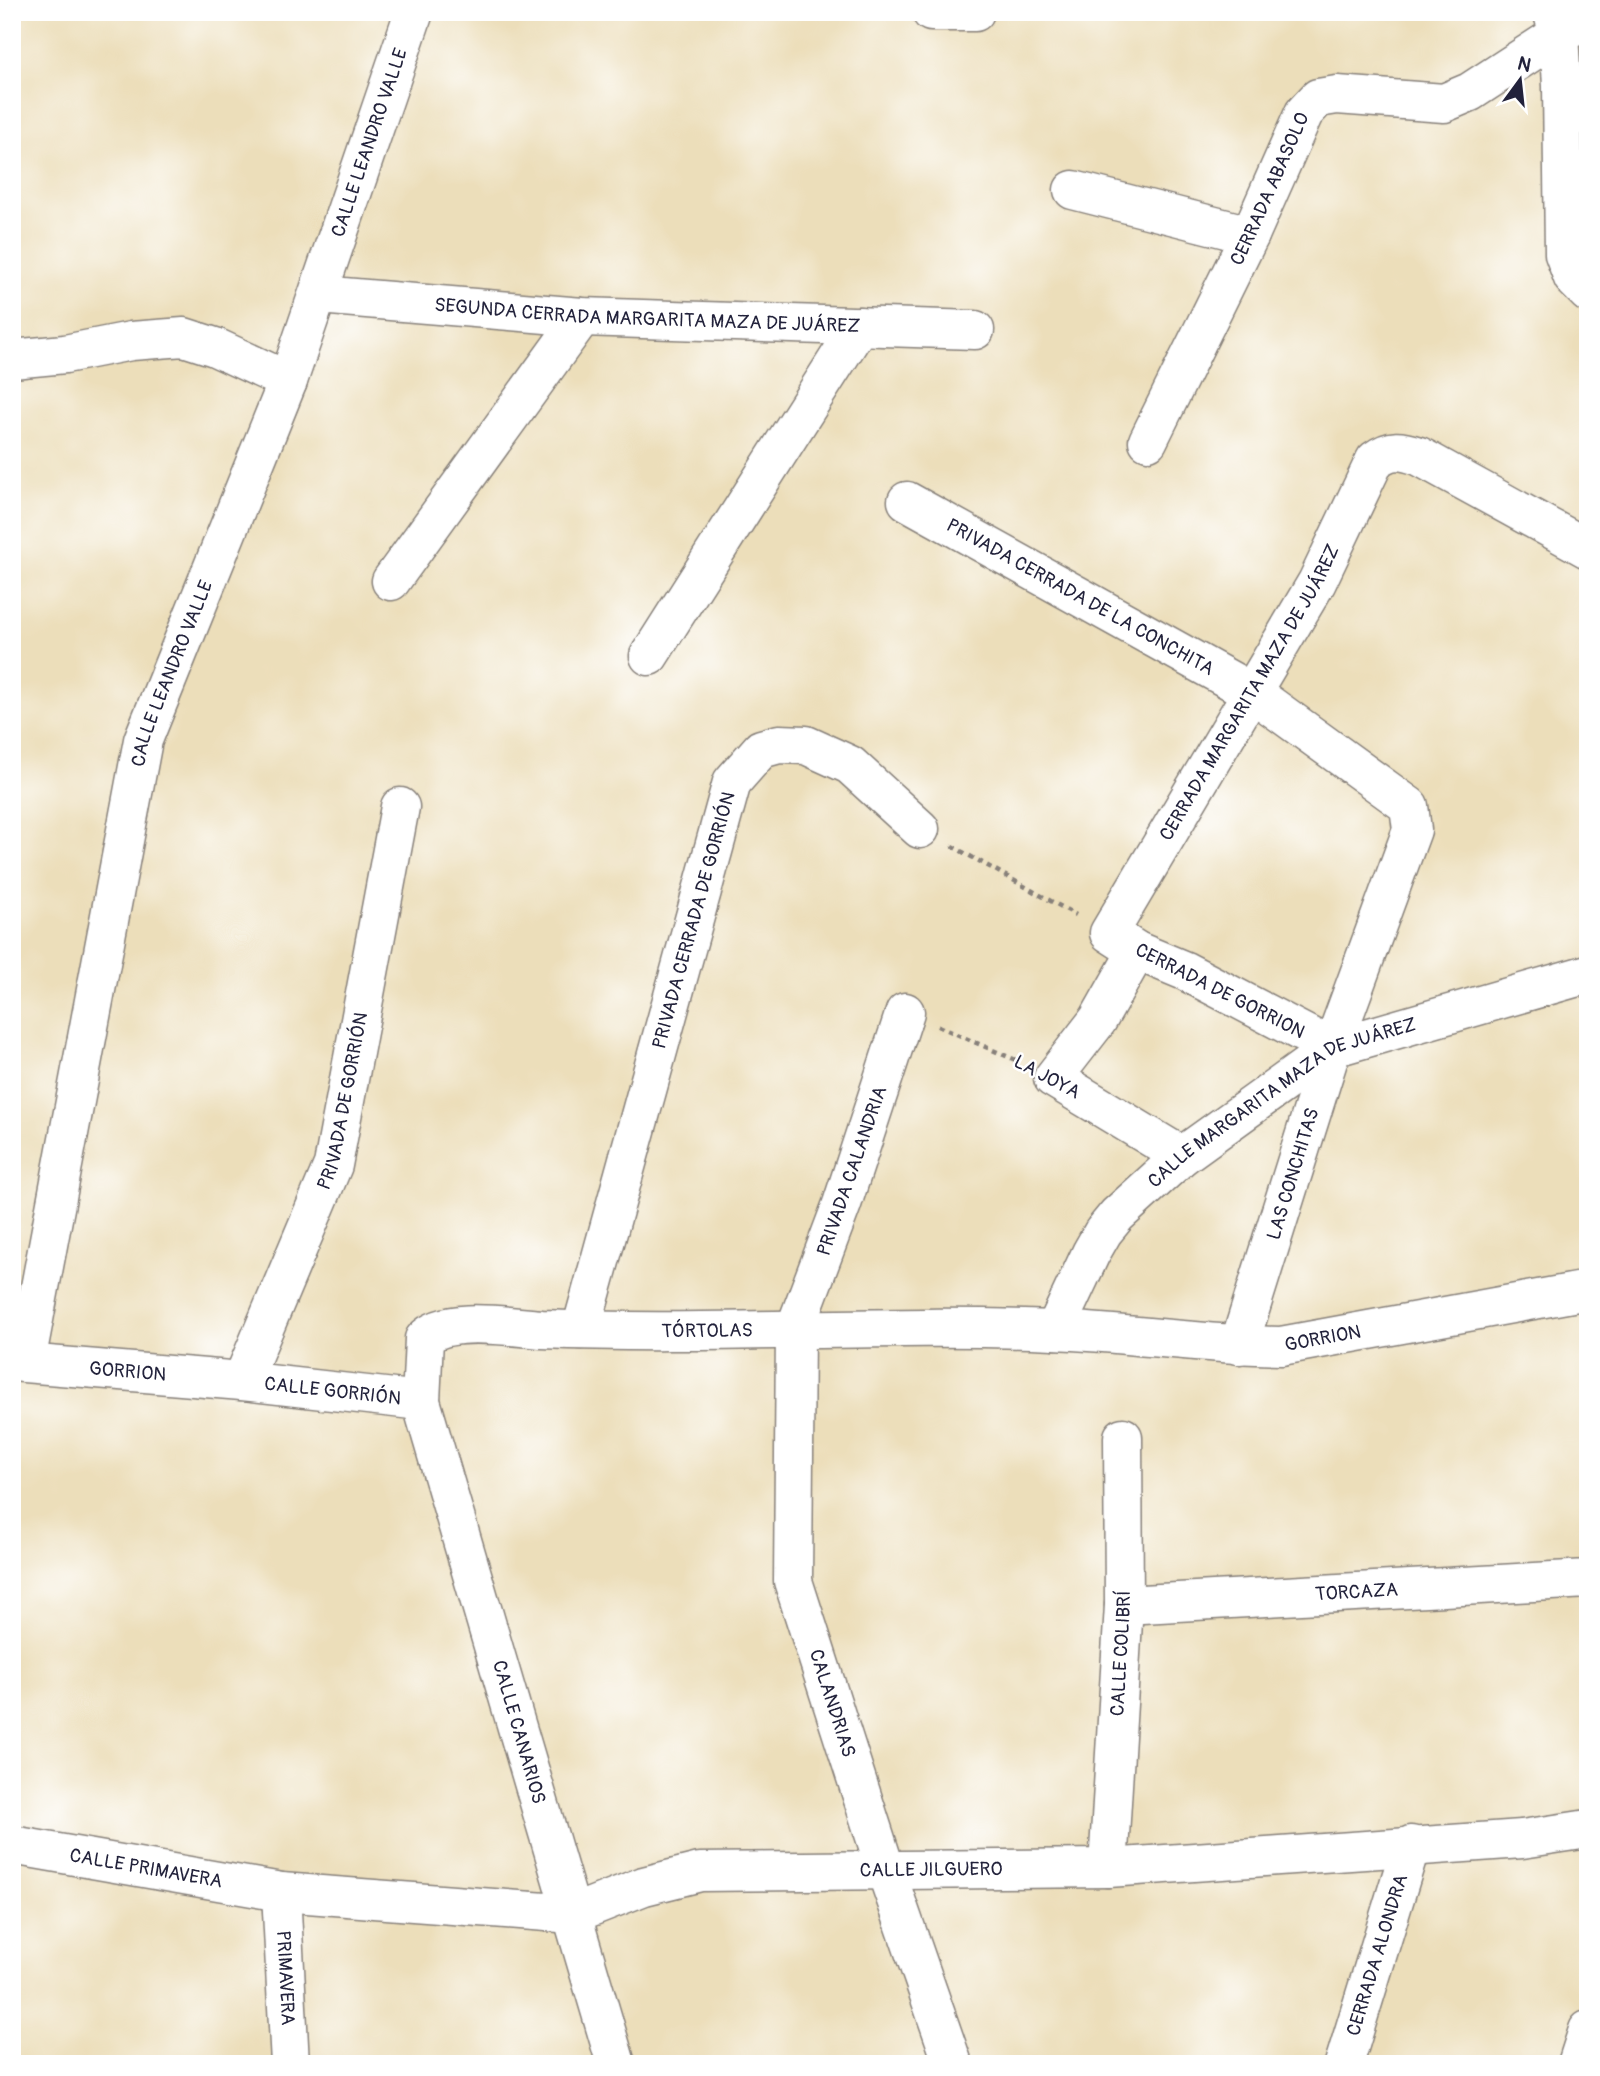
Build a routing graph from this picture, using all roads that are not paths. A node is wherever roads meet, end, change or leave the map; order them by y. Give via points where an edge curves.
1 (414, 12) edge
2 (931, 12) edge
3 (975, 12) edge
4 (1566, 23) edge
5 (1073, 190) dead end
6 (1250, 235) junction
7 (1588, 293) edge
8 (319, 295) junction
9 (582, 317) junction
10 (859, 326) junction
11 (975, 330) dead end
12 (12, 359) edge
13 (288, 381) junction
14 (1148, 441) dead end
15 (908, 501) dead end
16 (1588, 549) edge
17 (391, 581) dead end
18 (649, 656) dead end
19 (1253, 693) junction
20 (1409, 806) joint
21 (400, 807) dead end
22 (920, 829) road end
23 (1123, 942) junction
24 (1588, 974) edge
25 (905, 1012) road end
26 (1332, 1048) junction
27 (1053, 1078) joint
28 (1182, 1156) junction
29 (1588, 1290) edge
30 (795, 1329) junction
31 (1055, 1330) junction
32 (581, 1331) junction
33 (1239, 1345) junction
34 (19, 1362) edge
35 (242, 1381) junction
36 (421, 1401) junction
37 (1123, 1437) dead end
38 (1588, 1578) edge
39 (1124, 1605) junction
40 (1588, 1829) edge
41 (12, 1845) edge
42 (1410, 1845) junction
43 (1108, 1868) junction
44 (886, 1871) junction
45 (281, 1892) junction
46 (573, 1914) junction
47 (1588, 2030) edge
48 (290, 2064) edge
49 (616, 2064) edge
50 (953, 2064) edge
51 (1345, 2064) edge
52 (1577, 2064) edge

1 - 8 street, CALLE LEANDRO VALLE
2 - 3 street
4 - 6 street, CERRADA ABASOLO via 1470,92 1444,103 1337,95 1318,99 1304,114
4 - 7 street via 1564,254 1573,278
5 - 6 street
6 - 14 street, CERRADA ABASOLO
8 - 9 street, SEGUNDA CERRADA MARGARITA MAZA DE JUÁREZ
8 - 13 street, CALLE LEANDRO VALLE
9 - 10 street, SEGUNDA CERRADA MARGARITA MAZA DE JUÁREZ
9 - 17 street
10 - 11 street, SEGUNDA CERRADA MARGARITA MAZA DE JUÁREZ
10 - 18 street
12 - 13 street via 184,337
13 - 34 street, CALLE LEANDRO VALLE via 143,740
15 - 19 street, PRIVADA CERRADA DE LA CONCHITA
16 - 19 street, CERRADA MARGARITA MAZA DE JUÁREZ via 1419,456 1387,451 1376,460 1317,582
19 - 20 street, PRIVADA CERRADA DE LA CONCHITA
19 - 23 street, CERRADA MARGARITA MAZA DE JUÁREZ
20 - 26 street, LAS CONCHITAS via 1412,831
21 - 35 street, PRIVADA DE GORRIÓN via 333,1165
22 - 32 street, PRIVADA CERRADA DE GORRIÓN via 850,765 806,745 761,749 733,782
23 - 26 street, CERRADA DE GORRION
23 - 27 street, CERRADA MARGARITA MAZA DE JUÁREZ via 1098,1020
24 - 26 street, CALLE MARGARITA MAZA DE JUÁREZ
25 - 30 street, PRIVADA CALANDRIA
26 - 28 street, CALLE MARGARITA MAZA DE JUÁREZ
26 - 33 street, LAS CONCHITAS
27 - 28 street, LA JOYA
28 - 31 street, CALLE MARGARITA MAZA DE JUÁREZ via 1103,1232
29 - 33 street, GORRION via 1281,1346
30 - 31 street, TÓRTOLAS
30 - 32 street, TÓRTOLAS
30 - 44 street, CALANDRIAS via 793,1581
31 - 33 street, GORRION
32 - 36 street, TÓRTOLAS via 455,1325 430,1332 424,1339
34 - 35 street, GORRION
35 - 36 street, CALLE GORRIÓN
36 - 46 street, CALLE CANARIOS
37 - 39 street, CALLE COLIBRÍ
38 - 39 street, TORCAZA
39 - 43 street, CALLE COLIBRÍ
40 - 42 street, CALLE JILGUERO via 1522,1839
41 - 45 street, CALLE PRIMAVERA
42 - 43 street, CALLE JILGUERO
42 - 51 street, CERRADA ALONDRA
43 - 44 street, CALLE JILGUERO
44 - 46 street, CALLE JILGUERO via 700,1872 644,1886
44 - 50 street, CALANDRIAS
45 - 46 street, CALLE JILGUERO
45 - 48 street, PRIMAVERA
46 - 49 street, CALLE CANARIOS
47 - 52 street

